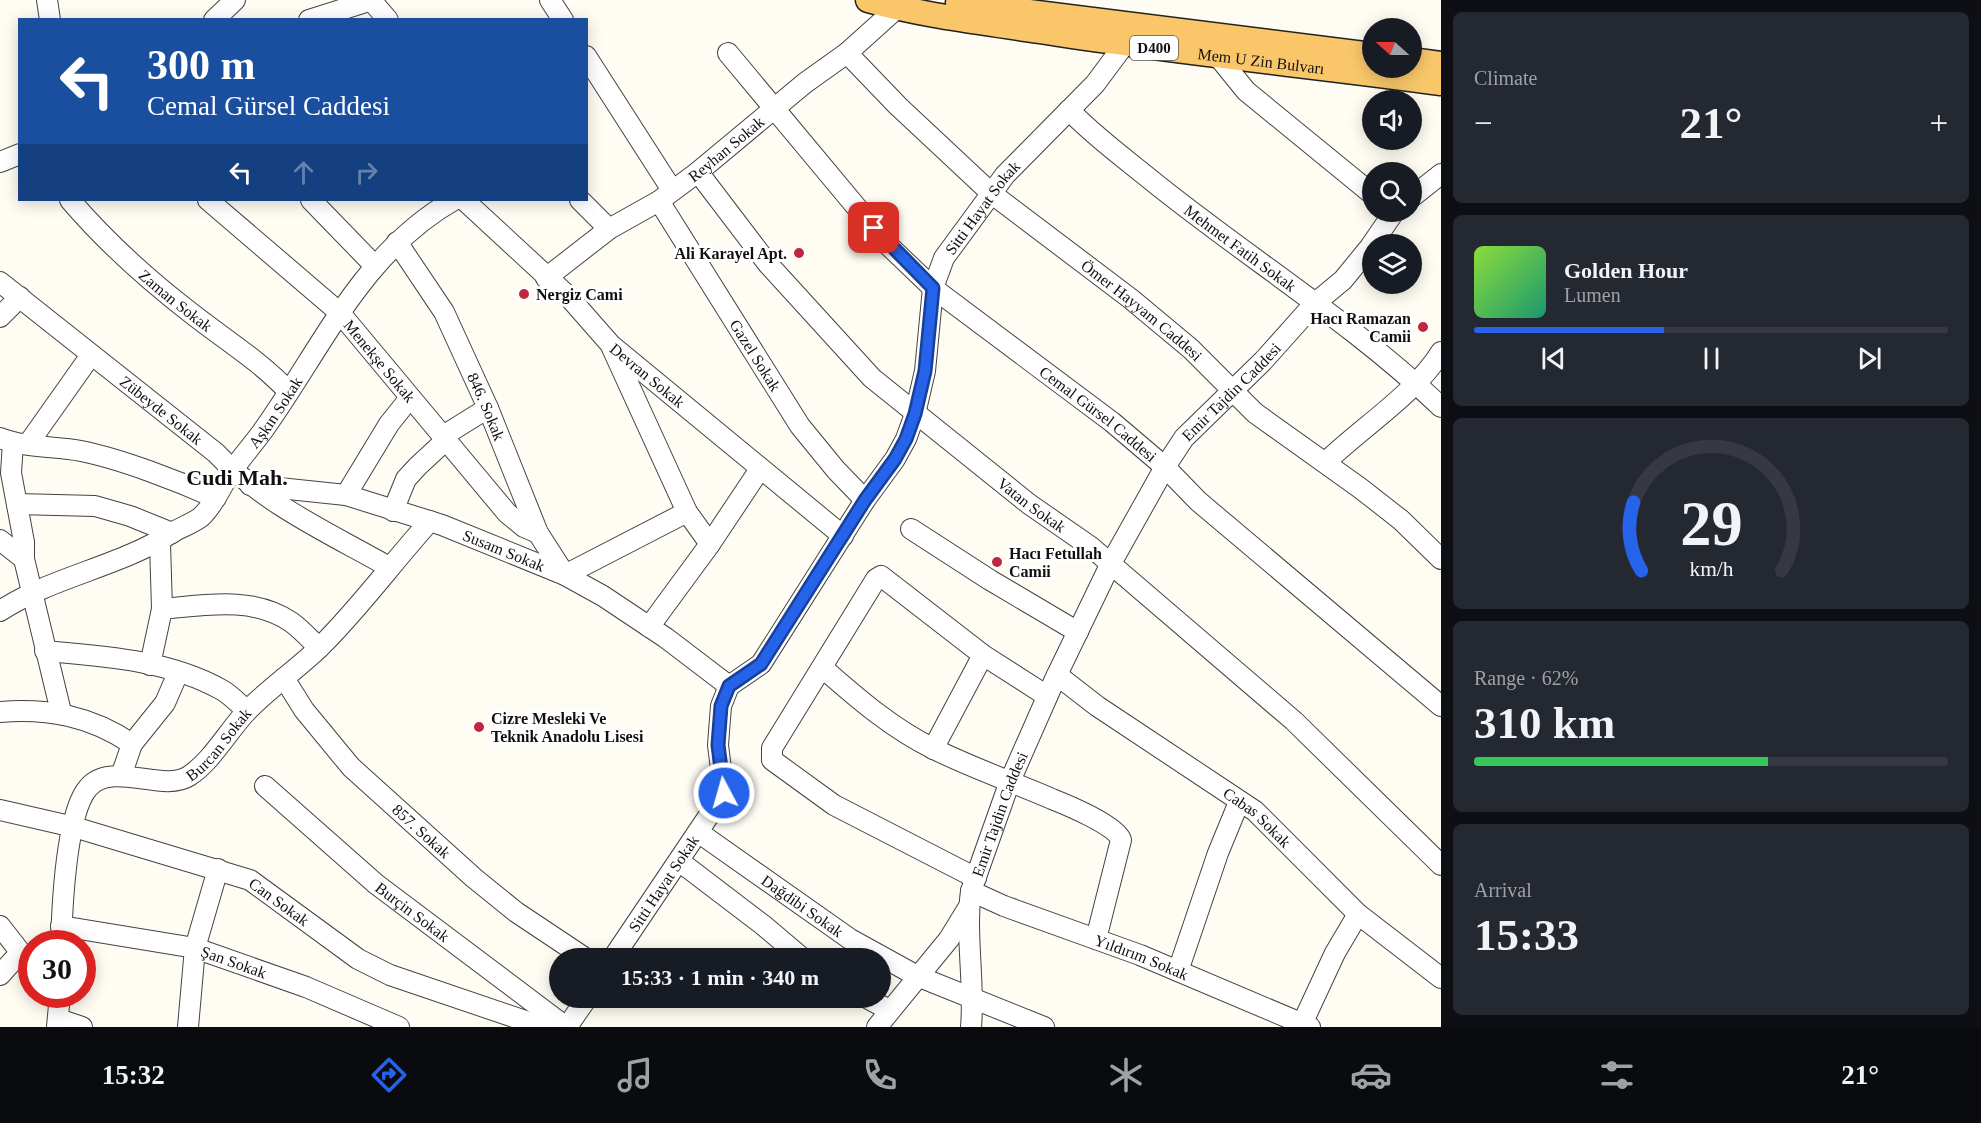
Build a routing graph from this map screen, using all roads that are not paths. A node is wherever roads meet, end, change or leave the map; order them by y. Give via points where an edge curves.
1 (47, 0) edge
2 (235, 0) edge
3 (372, 0) edge
4 (550, 0) edge
5 (868, 0) edge
6 (937, 0) edge
7 (897, 8) junction
8 (50, 18) edge
9 (216, 18) edge
10 (315, 18) edge
11 (386, 18) edge
12 (562, 18) edge
13 (1124, 45) junction
14 (848, 53) junction
15 (728, 54) dead end
16 (1216, 54) junction
17 (1362, 54) edge
18 (588, 59) edge
19 (1422, 61) edge
20 (1441, 64) edge
21 (1441, 82) edge
22 (773, 109) junction
23 (1069, 110) junction
24 (18, 155) edge
25 (0, 162) edge
26 (698, 172) junction
27 (1441, 174) edge
28 (1362, 186) edge
29 (1422, 189) edge
30 (991, 193) junction
31 (666, 195) junction
32 (71, 201) edge
33 (209, 201) edge
34 (312, 201) edge
35 (449, 201) edge
36 (465, 201) edge
37 (581, 201) edge
38 (427, 205) edge
39 (1387, 222) edge
40 (609, 229) junction
41 (397, 242) junction
42 (375, 266) junction
43 (546, 278) junction
44 (0, 282) edge
45 (933, 288) junction
46 (20, 297) junction
47 (1314, 304) junction
48 (340, 313) junction
49 (0, 317) edge
50 (611, 345) junction
51 (1441, 352) edge
52 (91, 355) junction
53 (1416, 383) junction
54 (1233, 389) junction
55 (288, 391) junction
56 (409, 399) junction
57 (1441, 407) edge
58 (488, 408) junction
59 (915, 414) junction
60 (445, 441) junction
61 (14, 442) edge
62 (1326, 462) junction
63 (1165, 467) junction
64 (760, 469) junction
65 (232, 470) junction
66 (250, 485) junction
67 (346, 495) junction
68 (216, 498) junction
69 (865, 500) junction
70 (17, 504) junction
71 (393, 511) junction
72 (687, 512) junction
73 (430, 522) junction
74 (911, 530) dead end
75 (538, 533) junction
76 (843, 536) junction
77 (166, 538) junction
78 (0, 540) edge
79 (710, 543) junction
80 (24, 559) junction
81 (1441, 560) edge
82 (1110, 565) junction
83 (389, 567) junction
84 (565, 575) junction
85 (33, 594) junction
86 (162, 609) junction
87 (1, 610) edge
88 (649, 627) junction
89 (1078, 632) junction
90 (319, 648) junction
91 (45, 651) junction
92 (983, 655) junction
93 (150, 665) junction
94 (824, 669) junction
95 (178, 673) junction
96 (1057, 675) junction
97 (284, 678) junction
98 (729, 686) junction
99 (1047, 696) junction
100 (1441, 706) edge
101 (247, 711) junction
102 (0, 712) edge
103 (61, 712) junction
104 (132, 744) junction
105 (933, 749) junction
106 (121, 776) junction
107 (1010, 781) junction
108 (265, 786) dead end
109 (1239, 802) junction
110 (0, 810) edge
111 (74, 827) junction
112 (698, 832) junction
113 (679, 861) junction
114 (1441, 865) edge
115 (218, 869) junction
116 (972, 892) junction
117 (1358, 914) junction
118 (0, 926) edge
119 (61, 930) edge
120 (96, 938) edge
121 (1096, 939) junction
122 (195, 948) junction
123 (570, 948) edge
124 (620, 948) edge
125 (790, 948) edge
126 (18, 951) edge
127 (18, 965) edge
128 (1178, 971) junction
129 (0, 975) edge
130 (917, 976) junction
131 (1441, 978) edge
132 (974, 997) junction
133 (57, 1008) edge
134 (579, 1008) edge
135 (886, 1008) edge
136 (890, 1010) junction
137 (391, 1025) edge
138 (1306, 1025) edge
139 (81, 1027) edge
140 (188, 1027) edge
141 (543, 1027) edge
142 (566, 1027) edge
143 (878, 1027) edge
144 (971, 1027) edge
145 (1044, 1027) edge

1 - 8 street
2 - 9 street
3 - 10 street
3 - 11 street
4 - 12 street
5 - 7 main road, Mem U Zin Bulvarı / D400
6 - 17 main road, Mem U Zin Bulvarı / D400
7 - 13 main road, Mem U Zin Bulvarı / D400
7 - 14 street, Reyhan Sokak
13 - 16 main road, Mem U Zin Bulvarı / D400
13 - 23 street, Sitti Hayat Sokak via 1095,84
14 - 22 street, Reyhan Sokak
14 - 30 street, Ömer Hayyam Caddesi
15 - 22 street, Cemal Gürsel Caddesi
16 - 21 main road, Mem U Zin Bulvarı / D400
16 - 28 street via 1246,91
18 - 31 street, Gazel Sokak
19 - 20 main road
22 - 26 street, Reyhan Sokak
22 - 45 street, Cemal Gürsel Caddesi via 888,245
23 - 30 street, Sitti Hayat Sokak
23 - 47 street, Mehmet Fatih Sokak via 1086,128 1197,216
24 - 25 street
26 - 31 street, Reyhan Sokak
26 - 59 street, Vatan Sokak via 768,264 826,330 872,378
27 - 29 street
30 - 45 street, Sitti Hayat Sokak via 944,258
30 - 54 street, Ömer Hayyam Caddesi via 1131,299
31 - 40 street, Reyhan Sokak
31 - 69 street, Gazel Sokak via 800,426
32 - 55 street, Zaman Sokak via 143,275
33 - 48 street, Menekşe Sokak
34 - 42 street
35 - 38 street, Aşkın Sokak
36 - 43 street, Devran Sokak
37 - 40 street
38 - 41 street, Aşkın Sokak
39 - 47 street, Emir Tajdin Caddesi via 1343,280
40 - 43 street, Reyhan Sokak
41 - 42 street, Aşkın Sokak
41 - 58 street, 846. Sokak via 444,312
42 - 48 street, Aşkın Sokak
43 - 50 street, Devran Sokak via 568,296
44 - 46 street, Zübeyde Sokak
45 - 59 street, Sitti Hayat Sokak via 925,371
45 - 63 street, Cemal Gürsel Caddesi via 1112,422
46 - 49 street
46 - 52 street, Zübeyde Sokak
47 - 53 street, Mehmet Fatih Sokak
47 - 54 street, Emir Tajdin Caddesi
48 - 55 street, Aşkın Sokak
48 - 56 street, Menekşe Sokak
50 - 64 street, Devran Sokak
50 - 72 street
51 - 53 street
52 - 61 street
52 - 65 street, Zübeyde Sokak via 216,453
53 - 57 street, Mehmet Fatih Sokak
53 - 62 street
54 - 62 street, Ömer Hayyam Caddesi via 1255,413
54 - 63 street, Emir Tajdin Caddesi via 1184,438
55 - 65 street, Aşkın Sokak
56 - 60 street, Menekşe Sokak
56 - 67 street via 389,424
58 - 60 street via 451,431
58 - 75 street, 846. Sokak
59 - 69 street, Sitti Hayat Sokak via 895,459
59 - 82 street, Vatan Sokak
60 - 71 street via 406,479
60 - 75 street, Menekşe Sokak via 507,513
61 - 68 street via 111,459
61 - 70 street via 11,472
62 - 81 street, Ömer Hayyam Caddesi via 1401,520
63 - 82 street, Emir Tajdin Caddesi
63 - 100 street, Cemal Gürsel Caddesi via 1198,501
64 - 76 street, Devran Sokak
64 - 79 street
65 - 66 street, Zübeyde Sokak
65 - 68 street, Aşkın Sokak
66 - 67 street, Susam Sokak
66 - 83 street, Zübeyde Sokak via 299,518
67 - 71 street, Susam Sokak
68 - 77 street, Aşkın Sokak via 200,517
69 - 76 street, Sitti Hayat Sokak
70 - 77 street via 94,506 130,516
70 - 80 street
71 - 73 street, Susam Sokak
72 - 79 street
72 - 84 street
73 - 83 street, Burcan Sokak
73 - 84 street, Susam Sokak
74 - 89 street
75 - 84 street, 846. Sokak
76 - 98 street, Sitti Hayat Sokak via 761,664
77 - 85 street, Aşkın Sokak
77 - 86 street
78 - 80 street
79 - 88 street
80 - 85 street
82 - 89 street, Emir Tajdin Caddesi
82 - 114 street, Vatan Sokak via 1294,721
83 - 90 street, Burcan Sokak
84 - 88 street, Susam Sokak
85 - 87 street, Aşkın Sokak
85 - 91 street
86 - 90 street via 245,604 292,623
86 - 93 street
88 - 98 street, Susam Sokak
89 - 96 street, Emir Tajdin Caddesi
90 - 97 street, Burcan Sokak
91 - 93 street
91 - 103 street
92 - 94 street via 881,576 856,611
92 - 99 street
92 - 105 street
93 - 95 street
94 - 105 street via 877,714
94 - 116 street, Yıldırım Sokak via 780,735 772,760 834,805
95 - 101 street via 224,691
95 - 104 street via 165,703
96 - 99 street, Emir Tajdin Caddesi
96 - 109 street, Cabas Sokak
97 - 101 street, Burcan Sokak
97 - 123 street, 857. Sokak via 304,710 351,767 474,878
98 - 112 street, Sitti Hayat Sokak via 721,706 718,745 724,793
99 - 107 street, Emir Tajdin Caddesi
101 - 106 street, Burcan Sokak via 190,775 164,780
102 - 103 street
103 - 104 street
104 - 106 street
105 - 107 street
106 - 111 street, Burcan Sokak via 94,781 87,789
107 - 116 street, Emir Tajdin Caddesi
107 - 121 street via 1079,810 1121,837
108 - 142 street, Burçin Sokak via 376,884
109 - 117 street, Cabas Sokak via 1256,811
109 - 128 street
110 - 111 street, Can Sokak
111 - 115 street, Can Sokak
111 - 119 street, Burcan Sokak via 62,896
112 - 113 street, Sitti Hayat Sokak
112 - 130 street, Dağdibi Sokak via 850,939
113 - 124 street, Sitti Hayat Sokak
113 - 125 street
115 - 122 street
115 - 141 street, Can Sokak via 250,880 358,959 390,975
116 - 121 street, Yıldırım Sokak
116 - 130 street via 949,939
116 - 132 street
117 - 131 street, Cabas Sokak
117 - 138 street via 1335,953
118 - 126 street
120 - 122 street, Şan Sokak
121 - 128 street, Yıldırım Sokak
122 - 137 street, Şan Sokak via 306,987
122 - 140 street
127 - 129 street
128 - 138 street, Yıldırım Sokak
130 - 132 street, Dağdibi Sokak
130 - 136 street
132 - 144 street
132 - 145 street, Dağdibi Sokak
133 - 139 street
134 - 142 street
135 - 136 street
136 - 143 street

